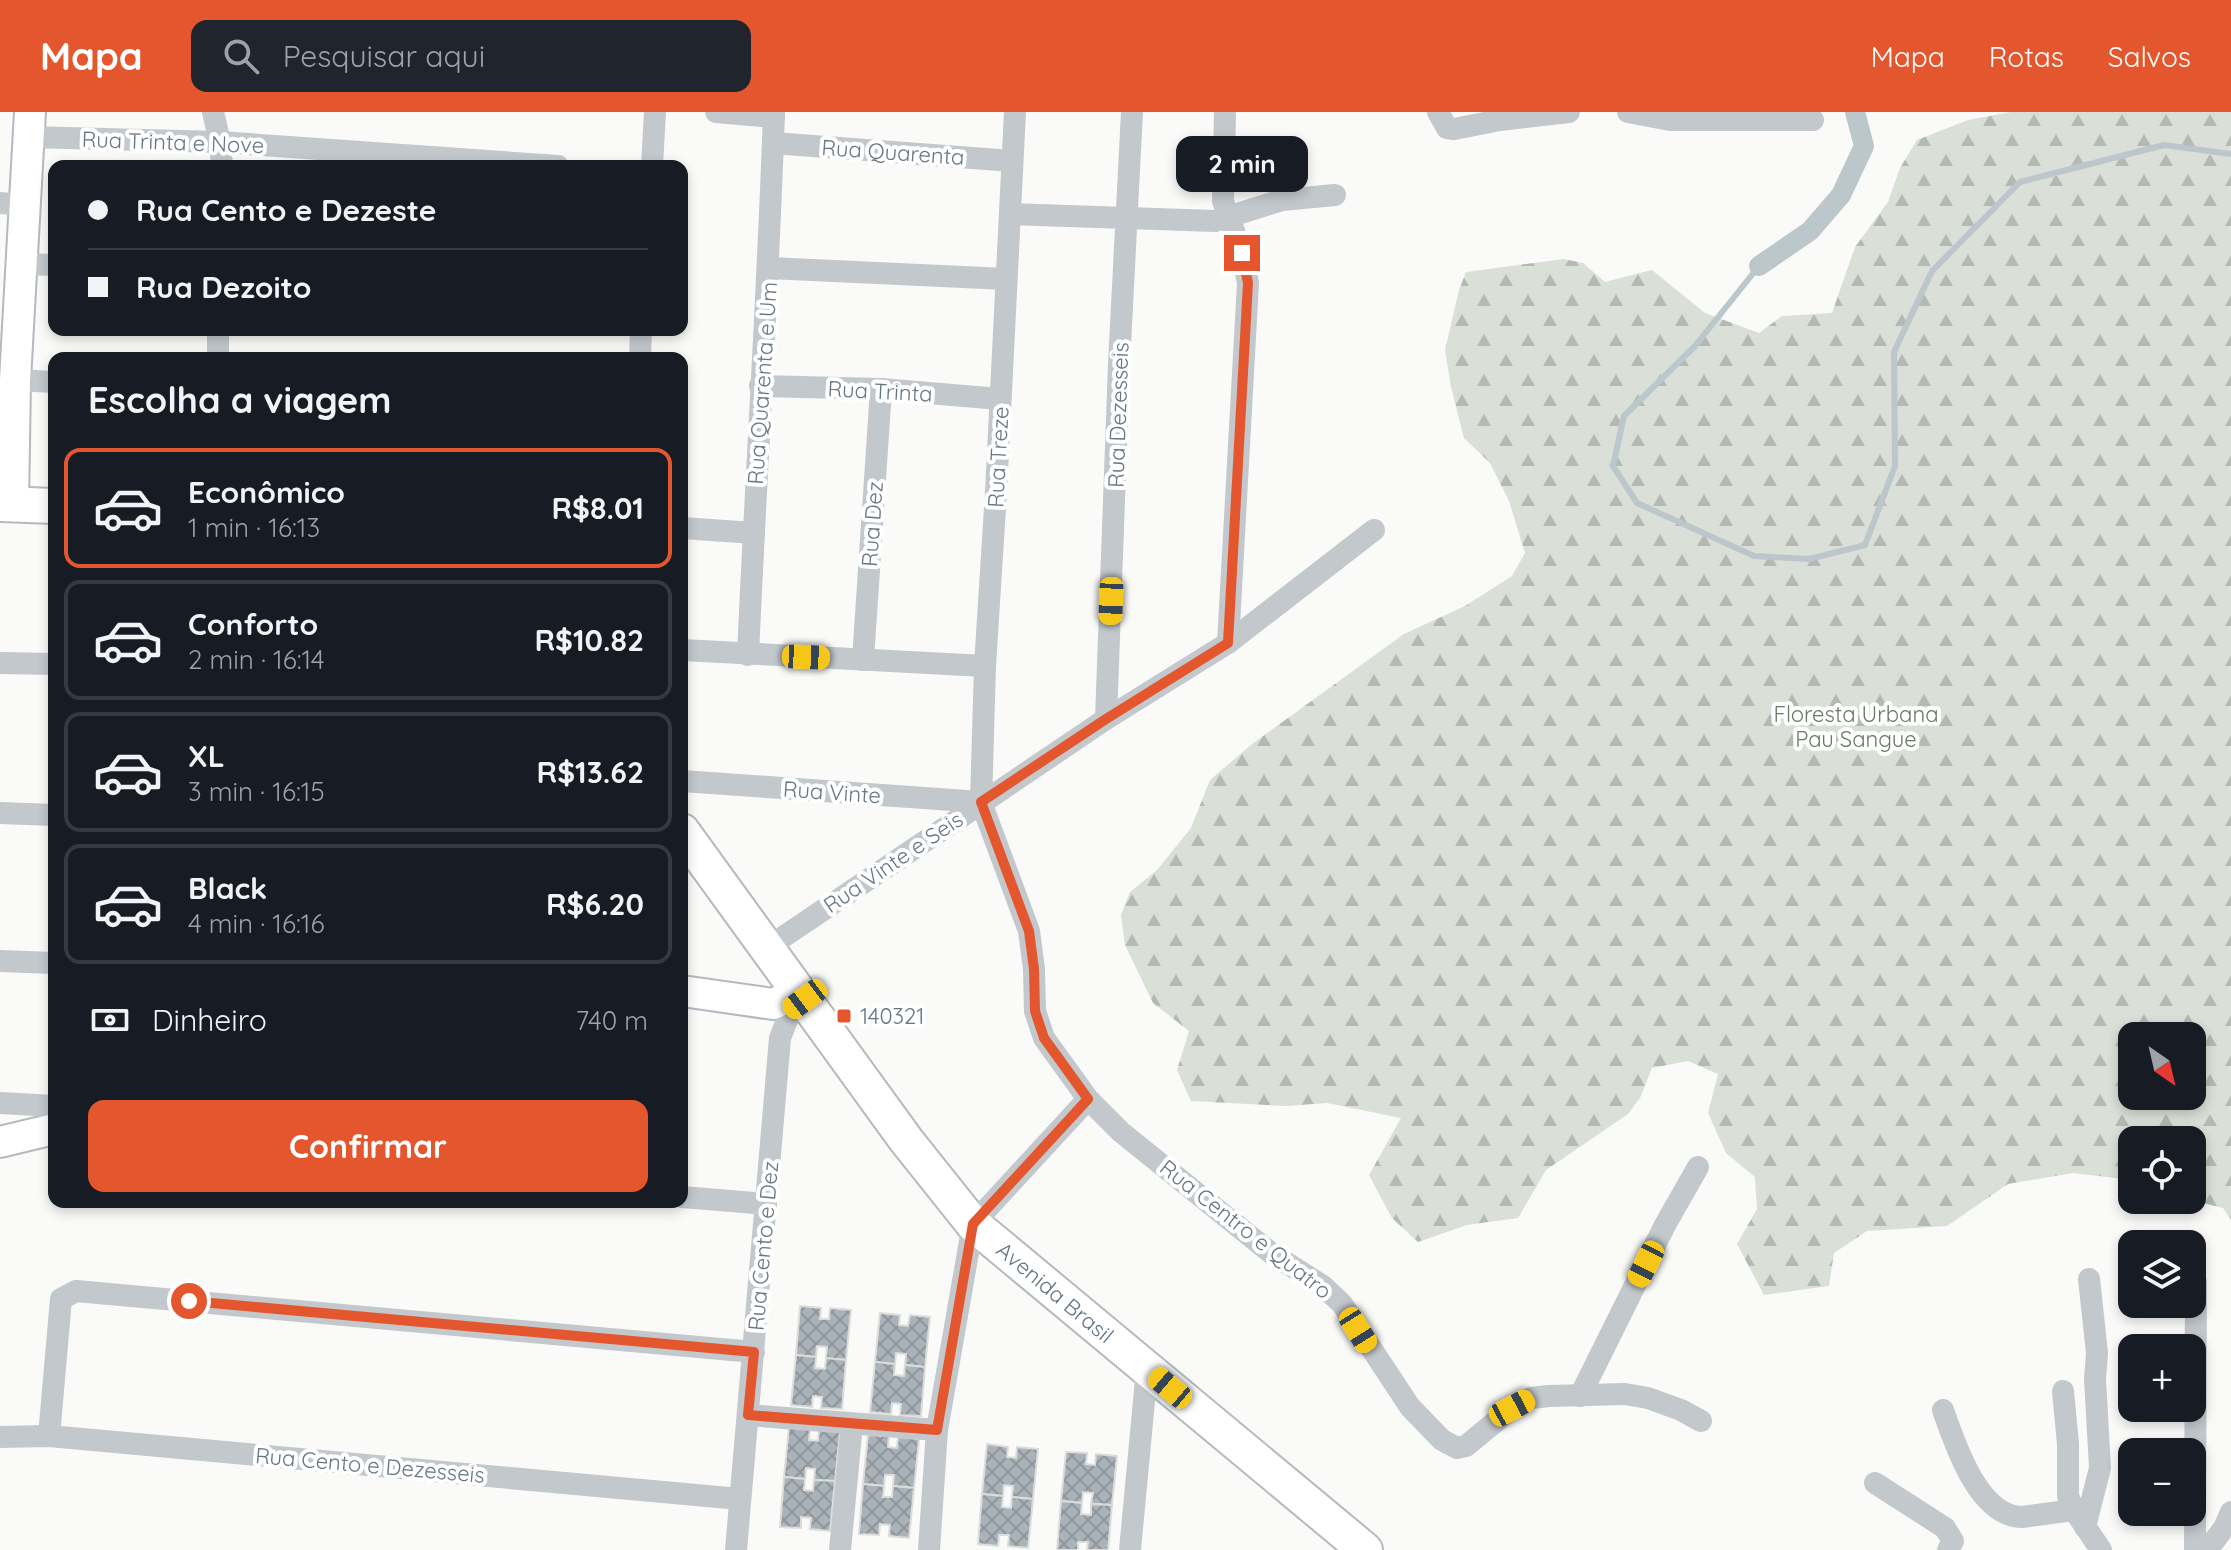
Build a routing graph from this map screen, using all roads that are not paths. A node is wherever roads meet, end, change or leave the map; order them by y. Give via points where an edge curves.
1 (213, 112) edge
2 (655, 112) edge
3 (716, 112) edge
4 (1015, 112) edge
5 (1132, 112) edge
6 (1225, 112) edge
7 (1438, 112) edge
8 (1569, 112) edge
9 (1628, 112) edge
10 (774, 114) edge
11 (1813, 120) dead end
12 (29, 125) edge
13 (220, 142) junction
14 (773, 143) junction
15 (222, 160) edge
16 (474, 160) edge
17 (652, 160) edge
18 (1012, 161) junction
19 (1335, 195) dead end
20 (12, 204) edge
21 (1010, 214) junction
22 (1128, 216) junction
23 (1227, 218) junction
24 (21, 264) junction
25 (48, 265) edge
26 (769, 268) junction
27 (1006, 279) junction
28 (15, 380) junction
29 (48, 382) edge
30 (760, 386) junction
31 (881, 389) junction
32 (1000, 399) junction
33 (6, 504) edge
34 (48, 506) edge
35 (688, 528) edge
36 (1374, 530) dead end
37 (754, 533) junction
38 (1228, 643) junction
39 (688, 650) edge
40 (748, 655) junction
41 (863, 660) junction
42 (0, 663) edge
43 (48, 664) edge
44 (985, 666) junction
45 (1106, 719) junction
46 (688, 781) edge
47 (981, 802) junction
48 (0, 813) edge
49 (48, 815) edge
50 (688, 839) edge
51 (767, 948) junction
52 (0, 961) edge
53 (48, 963) edge
54 (688, 992) edge
55 (802, 995) junction
56 (1088, 1099) junction
57 (0, 1103) edge
58 (48, 1106) edge
59 (48, 1130) edge
60 (0, 1142) edge
61 (1698, 1167) dead end
62 (688, 1198) edge
63 (766, 1204) junction
64 (973, 1224) junction
65 (2089, 1279) dead end
66 (2196, 1318) edge
67 (754, 1352) junction
68 (1147, 1369) junction
69 (2063, 1391) dead end
70 (1580, 1396) junction
71 (1943, 1410) dead end
72 (748, 1415) junction
73 (1701, 1421) dead end
74 (852, 1424) junction
75 (937, 1430) junction
76 (49, 1436) junction
77 (0, 1437) edge
78 (1875, 1483) dead end
79 (740, 1499) junction
80 (2231, 1512) edge
81 (2079, 1519) junction
82 (1335, 1538) edge
83 (736, 1550) edge
84 (840, 1550) edge
85 (929, 1550) edge
86 (1130, 1550) edge
87 (1365, 1550) edge
88 (1948, 1550) edge
89 (2101, 1550) edge
90 (2195, 1550) edge
91 (2207, 1550) edge

1 - 13 street
2 - 17 street
3 - 10 street
4 - 18 street, Rua Treze
5 - 22 street, Rua Dezesseis
6 - 23 street
7 - 8 street via 1447,128 1454,129
9 - 11 street via 1670,120
10 - 14 street, Rua Quarenta e Um
12 - 13 street, Rua Trinta e Nove
12 - 20 main road
13 - 15 street
13 - 16 street, Rua Trinta e Nove
14 - 18 street, Rua Quarenta
14 - 26 street, Rua Quarenta e Um
18 - 21 street, Rua Treze
19 - 23 street via 1272,202
20 - 24 main road
21 - 22 street
21 - 27 street, Rua Treze
22 - 23 street
22 - 45 street, Rua Dezesseis
23 - 38 street via 1248,283
24 - 25 street
24 - 28 main road
26 - 27 street
26 - 30 street, Rua Quarenta e Um
27 - 32 street, Rua Treze
28 - 29 street
28 - 33 main road
30 - 31 street, Rua Trinta
30 - 37 street, Rua Quarenta e Um
31 - 32 street, Rua Trinta
31 - 41 street, Rua Dez
32 - 44 street, Rua Treze
33 - 34 main road
35 - 37 street
36 - 38 street, Rua Vinte e Seis
37 - 40 street, Rua Quarenta e Um
38 - 45 street, Rua Vinte e Seis
39 - 40 street
40 - 41 street
41 - 44 street
42 - 43 street
44 - 47 street, Rua Treze
45 - 47 street, Rua Vinte e Seis
46 - 47 street, Rua Vinte
47 - 51 street, Rua Vinte e Seis
47 - 56 street, Rua Centro e Quatro via 1029,931 1035,1011 1044,1038
48 - 49 street
50 - 51 main road, Avenida Brasil
51 - 55 main road, Avenida Brasil
52 - 53 street
54 - 55 main road via 773,1004
55 - 63 street, Rua Cento e Dez via 780,1038
55 - 64 main road, Avenida Brasil
56 - 64 street
56 - 70 street, Rua Centro e Quatro via 1259,1244 1342,1304 1410,1407 1442,1440 1457,1448 1466,1446 1531,1398
57 - 58 street
59 - 60 main road
61 - 70 street
62 - 63 street
63 - 67 street, Rua Cento e Dez
64 - 68 main road, Avenida Brasil
64 - 75 street
65 - 81 street via 2100,1468
66 - 90 street
67 - 72 street, Rua Cento e Dez
67 - 76 street via 76,1291 61,1299
68 - 82 main road, Avenida Brasil
68 - 86 street
69 - 81 street via 2066,1486
70 - 73 street, Rua Centro e Quatro via 1648,1398
71 - 81 street via 1968,1473 1989,1501 2014,1517
72 - 74 street
72 - 79 street, Rua Cento e Dez
74 - 75 street
74 - 84 street
75 - 85 street
76 - 77 street, Rua Cento e Dezesseis
76 - 79 street, Rua Cento e Dezesseis
78 - 88 street via 1945,1528 1953,1541
79 - 83 street, Rua Cento e Dez
80 - 91 street
81 - 89 street
82 - 87 main road, Avenida Brasil

